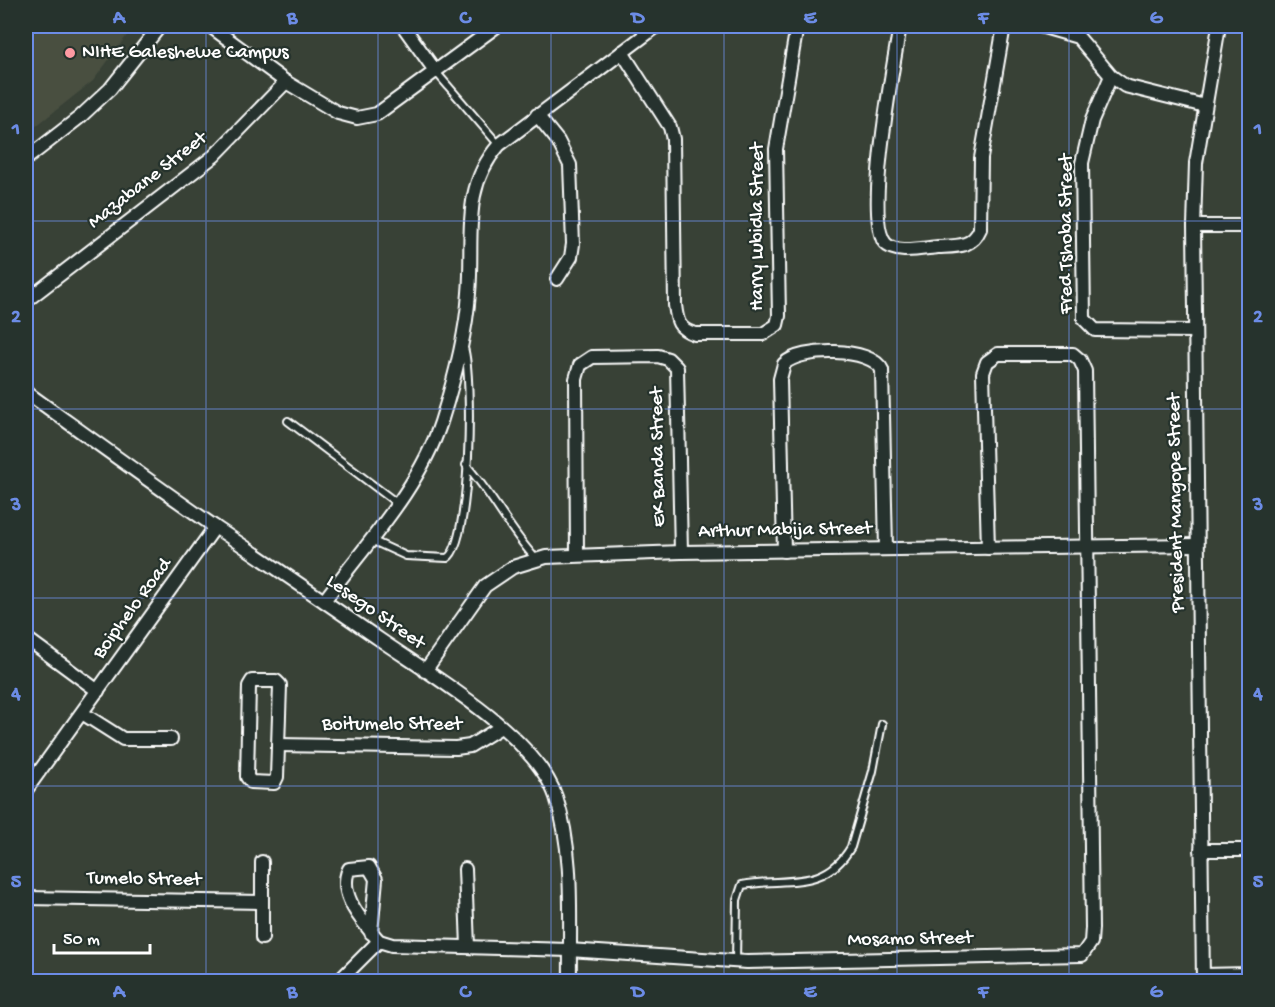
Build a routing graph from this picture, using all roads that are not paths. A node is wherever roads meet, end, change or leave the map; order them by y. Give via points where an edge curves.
1 (160, 26) edge
2 (210, 26) edge
3 (403, 26) edge
4 (497, 26) edge
5 (657, 26) edge
6 (797, 26) edge
7 (900, 26) edge
8 (1004, 26) edge
9 (1040, 26) edge
10 (1219, 26) edge
11 (622, 52) junction
12 (436, 72) junction
13 (1111, 76) junction
14 (286, 82) junction
15 (1205, 106) junction
16 (537, 115) junction
17 (499, 145) junction
18 (26, 159) edge
19 (1194, 226) junction
20 (1250, 226) edge
21 (557, 279) dead end
22 (26, 301) edge
23 (1194, 331) junction
24 (462, 342) junction
25 (26, 392) edge
26 (288, 421) dead end
27 (466, 465) junction
28 (398, 504) junction
29 (215, 527) junction
30 (369, 540) junction
31 (1197, 545) junction
32 (1089, 546) junction
33 (988, 548) junction
34 (886, 549) junction
35 (784, 551) junction
36 (681, 552) junction
37 (577, 555) junction
38 (536, 559) junction
39 (324, 601) junction
40 (26, 638) edge
41 (425, 671) junction
42 (98, 691) junction
43 (82, 713) junction
44 (882, 724) dead end
45 (501, 727) junction
46 (171, 739) dead end
47 (278, 745) junction
48 (26, 790) edge
49 (1201, 850) junction
50 (1250, 850) edge
51 (262, 862) dead end
52 (465, 869) dead end
53 (26, 898) edge
54 (262, 902) junction
55 (375, 937) junction
56 (262, 938) dead end
57 (468, 947) junction
58 (569, 950) junction
59 (736, 961) junction
60 (1250, 974) edge
61 (344, 977) dead end
62 (1203, 978) edge
63 (570, 981) edge

1 - 18 street via 110,89
2 - 14 street
3 - 12 street
4 - 12 street
5 - 11 street
6 - 11 street, Harry Lubidla Street via 776,149 779,316 777,325 763,334 695,334 679,326 675,305 673,138 670,127
7 - 8 street via 883,129 879,226 885,243 907,249 964,246 977,236 981,158
9 - 13 street via 1078,37
10 - 15 street, President Mangope Street
11 - 16 street
12 - 14 street via 377,114 357,118 338,112
12 - 17 lane
13 - 15 street via 1137,90
13 - 23 street, Fred Tshoba Street via 1092,120 1082,163 1084,319 1095,330
14 - 22 street, Mazabane Street via 214,156
15 - 19 street, President Mangope Street via 1196,163
16 - 17 street
16 - 21 street via 558,141 570,165 573,244 571,257
17 - 24 street via 484,162 476,183
19 - 20 street
19 - 23 street, President Mangope Street
23 - 31 street, President Mangope Street
24 - 27 lane via 470,374
24 - 28 street via 440,423 418,472
25 - 29 street, Lesego Street
26 - 28 lane
27 - 30 lane via 468,492 452,555 406,556
27 - 38 lane via 496,501 515,536
28 - 30 street
29 - 39 street, Lesego Street
29 - 42 street, Boiphelo Road
30 - 39 street
31 - 32 street, Arthur Mabija Street
31 - 49 street, President Mangope Street
32 - 33 street, Arthur Mabija Street
32 - 33 street via 1085,371 1080,360 1064,352 998,354 987,362 983,373
32 - 59 street, Mosamo Street via 1092,928 1087,951 1067,957
33 - 34 street, Arthur Mabija Street
34 - 35 street, Arthur Mabija Street
34 - 35 street via 879,363 861,354 799,354 790,358 782,371
35 - 36 street, Arthur Mabija Street
36 - 37 street, Arthur Mabija Street
36 - 37 street, EK Banda Street via 677,368 658,356 603,357 586,360 576,379
37 - 38 street, Arthur Mabija Street
38 - 41 street, Arthur Mabija Street via 513,567 485,586
39 - 41 street, Lesego Street
40 - 42 street
41 - 45 street, Lesego Street
42 - 43 street, Boiphelo Road
43 - 46 street via 123,739
43 - 48 street, Boiphelo Road
44 - 59 lane via 873,771 845,857 828,871 806,880 742,885 737,900
45 - 47 street, Boitumelo Street via 470,746 456,748
45 - 58 street, Lesego Street via 532,758 556,796 566,854
47 - 47 street via 276,781 251,782 247,777 252,681 279,683
49 - 50 street
49 - 62 street, President Mangope Street
51 - 54 street
52 - 57 street
53 - 54 street, Tumelo Street
54 - 56 street
55 - 55 street via 376,879 369,867 356,866 349,869 346,886 352,906
55 - 57 street, Mosamo Street via 392,945
55 - 61 street
57 - 58 street, Mosamo Street
58 - 59 street, Mosamo Street
58 - 63 street, Lesego Street
60 - 62 street

